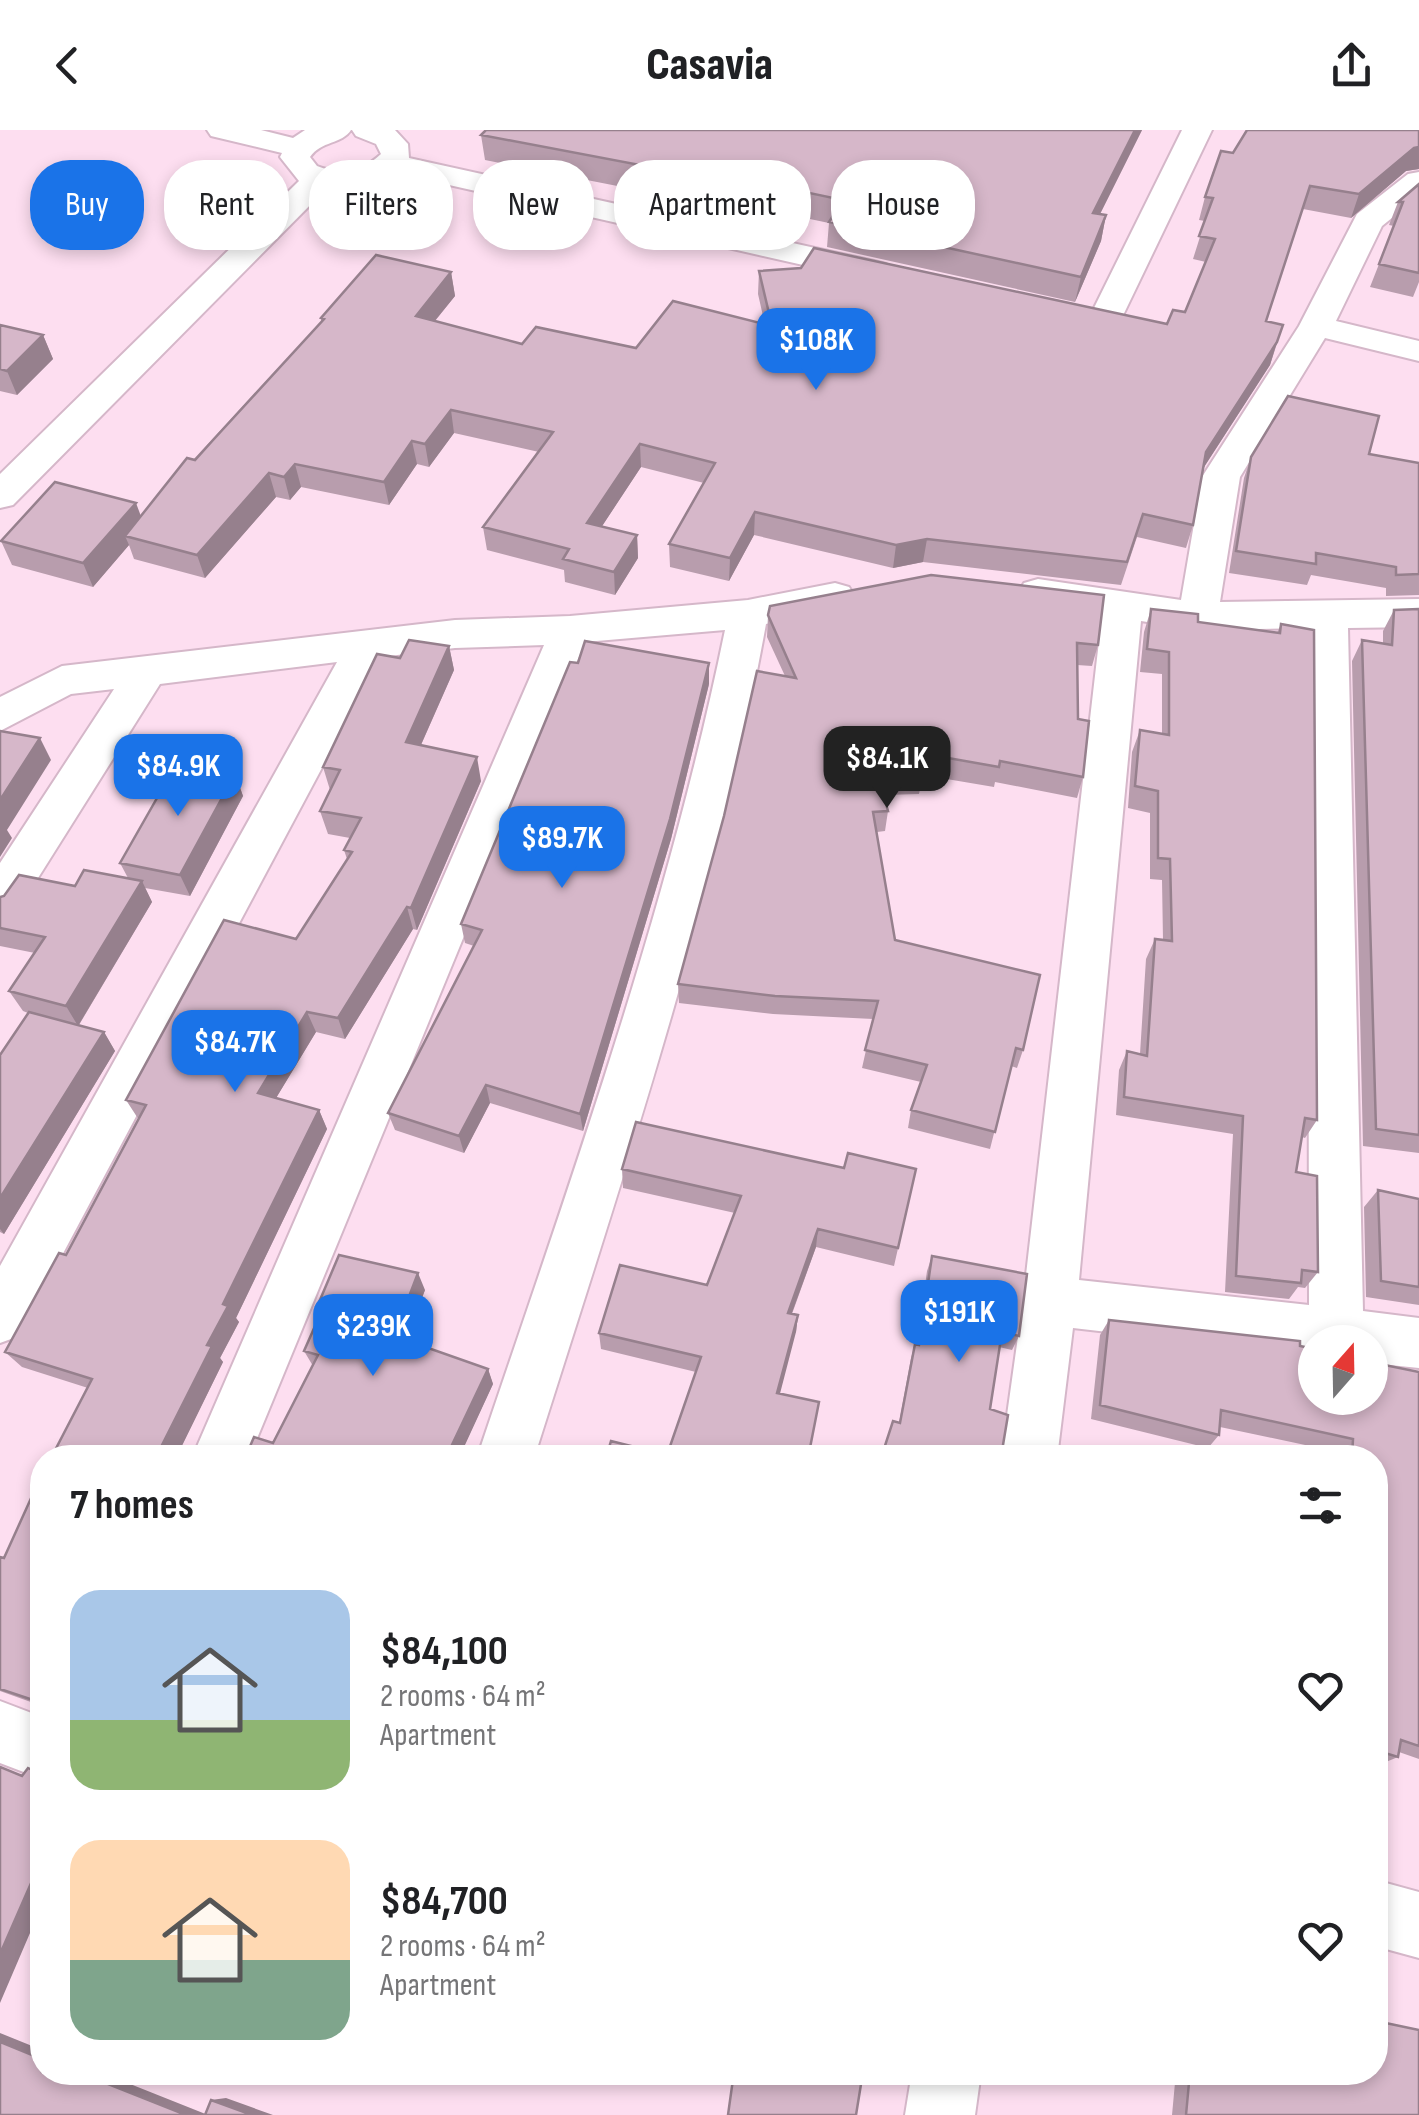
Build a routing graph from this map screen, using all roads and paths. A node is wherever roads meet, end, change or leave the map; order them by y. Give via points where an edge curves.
1 (222, 130) edge
2 (336, 130) edge
3 (368, 130) edge
4 (1198, 130) edge
5 (299, 148) junction
6 (393, 160) edge
7 (309, 172) edge
8 (453, 178) edge
9 (1419, 181) edge
10 (309, 188) edge
11 (912, 280) edge
12 (1027, 305) edge
13 (1316, 326) junction
14 (1419, 351) edge
15 (0, 496) edge
16 (996, 587) edge
17 (864, 590) edge
18 (1123, 602) junction
19 (1419, 613) edge
20 (748, 614) junction
21 (1328, 615) junction
22 (1198, 616) junction
23 (570, 630) junction
24 (366, 645) junction
25 (147, 670) junction
26 (0, 716) edge
27 (0, 900) edge
28 (1050, 1300) junction
29 (0, 1318) edge
30 (1336, 1325) edge
31 (1298, 1330) edge
32 (1388, 1341) edge
33 (1419, 1344) edge
34 (225, 1445) edge
35 (510, 1445) edge
36 (1031, 1445) edge
37 (0, 1732) edge
38 (30, 1743) edge
39 (1388, 1917) edge
40 (1419, 1925) edge
41 (945, 2085) edge
42 (940, 2115) edge

1 - 5 street
2 - 5 street
3 - 6 street via 390,140
4 - 12 street via 1104,322
5 - 7 street via 298,166
8 - 11 street
9 - 13 street via 1368,221
10 - 15 street
13 - 14 street
13 - 22 street via 1221,477
16 - 18 street
17 - 20 street
18 - 22 street
18 - 28 street
19 - 21 street
20 - 23 street
20 - 35 street via 681,916
21 - 22 street
21 - 30 street
23 - 24 street
23 - 34 street
24 - 25 street
24 - 29 street
25 - 26 street via 62,680
25 - 27 street
28 - 31 street
28 - 36 street
32 - 33 street
37 - 38 street
39 - 40 street
41 - 42 street

